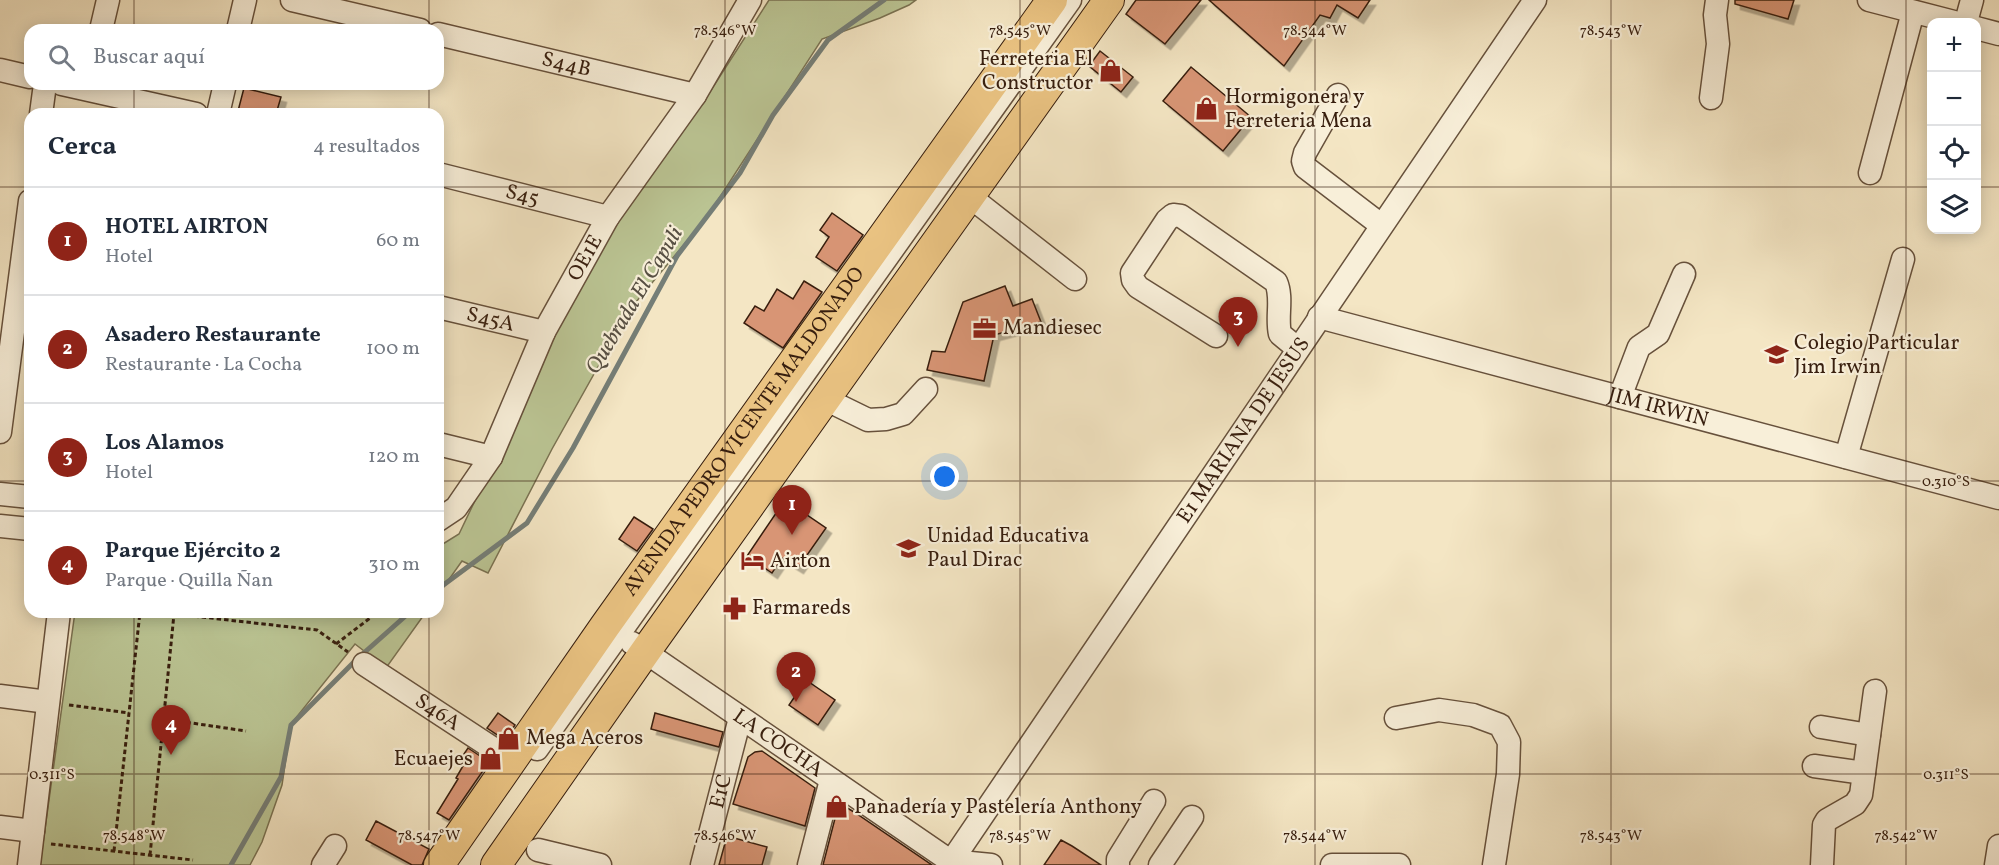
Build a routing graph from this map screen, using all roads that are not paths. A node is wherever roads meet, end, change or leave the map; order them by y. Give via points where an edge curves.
1 (108, 0) edge
2 (245, 0) edge
3 (292, 0) edge
4 (750, 0) edge
5 (1052, 0) edge
6 (1071, 0) edge
7 (1095, 0) edge
8 (1109, 0) edge
9 (1535, 0) edge
10 (1718, 0) edge
11 (1869, 0) edge
12 (1972, 0) edge
13 (1913, 12) junction
14 (1938, 18) edge
15 (1967, 18) edge
16 (102, 24) edge
17 (239, 24) edge
18 (394, 24) edge
19 (1981, 29) edge
20 (1999, 34) edge
21 (444, 35) edge
22 (0, 70) edge
23 (24, 76) edge
24 (44, 90) edge
25 (100, 90) edge
26 (224, 90) edge
27 (695, 95) junction
28 (1338, 95) dead end
29 (1711, 98) dead end
30 (42, 108) edge
31 (172, 108) edge
32 (219, 108) edge
33 (1870, 173) dead end
34 (444, 176) edge
35 (969, 196) junction
36 (608, 217) junction
37 (1382, 225) junction
38 (24, 247) edge
39 (1902, 259) dead end
40 (1684, 274) dead end
41 (1076, 279) dead end
42 (444, 308) edge
43 (1318, 317) junction
44 (544, 332) junction
45 (1216, 336) dead end
46 (1297, 348) junction
47 (926, 388) dead end
48 (1620, 397) junction
49 (825, 399) junction
50 (0, 432) edge
51 (444, 445) edge
52 (491, 457) junction
53 (1846, 457) junction
54 (0, 494) edge
55 (24, 496) edge
56 (1999, 498) edge
57 (444, 516) edge
58 (0, 526) edge
59 (24, 528) edge
60 (58, 618) edge
61 (626, 639) junction
62 (364, 663) dead end
63 (1875, 691) dead end
64 (0, 696) edge
65 (48, 702) junction
66 (740, 718) junction
67 (1396, 718) dead end
68 (1821, 728) dead end
69 (1869, 735) junction
70 (512, 761) junction
71 (1814, 766) dead end
72 (1864, 773) junction
73 (831, 780) junction
74 (1154, 801) dead end
75 (1192, 817) dead end
76 (0, 827) edge
77 (32, 836) junction
78 (1999, 846) edge
79 (538, 850) dead end
80 (951, 864) edge
81 (29, 865) edge
82 (439, 865) edge
83 (455, 865) edge
84 (480, 865) edge
85 (496, 865) edge
86 (600, 865) edge
87 (702, 865) edge
88 (809, 865) edge
89 (991, 865) edge
90 (1118, 865) edge
91 (1160, 865) edge
92 (1332, 865) edge
93 (1399, 865) edge
94 (1494, 865) edge
95 (1822, 865) edge
96 (1996, 865) edge

1 - 16 street
2 - 17 street
3 - 18 street
4 - 27 street, OE1E
5 - 61 main road, AVENIDA PEDRO VICENTE MALDONADO
6 - 61 street
7 - 61 street
8 - 35 main road, AVENIDA PEDRO VICENTE MALDONADO
9 - 37 street, E1 MARIANA DE JESUS
10 - 29 street via 1718,44
11 - 13 street
12 - 15 street
13 - 14 street
13 - 33 street
19 - 20 street
21 - 27 street, S44B
22 - 23 street
24 - 30 street
25 - 31 street
26 - 32 street
27 - 36 street, OE1E
28 - 37 street via 1305,153 1305,167
34 - 36 street, S45
35 - 41 street
35 - 49 main road, AVENIDA PEDRO VICENTE MALDONADO
36 - 44 street, OE1E
37 - 43 street, E1 MARIANA DE JESUS
38 - 50 street
39 - 53 street
40 - 48 street via 1658,334 1639,347
42 - 44 street, S45A
43 - 46 street, E1 MARIANA DE JESUS
43 - 48 street, JIM IRWIN
44 - 52 street, OE1E
45 - 46 street via 1138,287 1133,280 1132,273 1173,215 1181,216 1276,282 1280,290 1280,334
46 - 80 street, E1 MARIANA DE JESUS
47 - 49 street via 903,414 868,420
48 - 53 street, JIM IRWIN
49 - 61 main road, AVENIDA PEDRO VICENTE MALDONADO
51 - 52 street
52 - 57 street, OE1E via 456,508
53 - 56 street, JIM IRWIN
54 - 55 street
58 - 59 street
60 - 65 street
61 - 66 street, LA COCHA
61 - 70 main road, AVENIDA PEDRO VICENTE MALDONADO
61 - 83 street
61 - 84 street
61 - 85 main road, AVENIDA PEDRO VICENTE MALDONADO
62 - 70 street, S46A
63 - 69 street
64 - 65 street
65 - 77 street
66 - 73 street, LA COCHA
66 - 87 street, E1C
67 - 94 street via 1439,710 1473,715 1500,725 1509,742 1508,774
68 - 69 street
69 - 72 street
70 - 82 main road, AVENIDA PEDRO VICENTE MALDONADO
71 - 72 street
72 - 95 street via 1861,795 1855,804 1824,825
73 - 80 street, LA COCHA
73 - 88 street
74 - 90 street
75 - 91 street
76 - 77 street
77 - 81 street
78 - 96 street
79 - 86 street
80 - 89 street, LA COCHA
92 - 93 street

